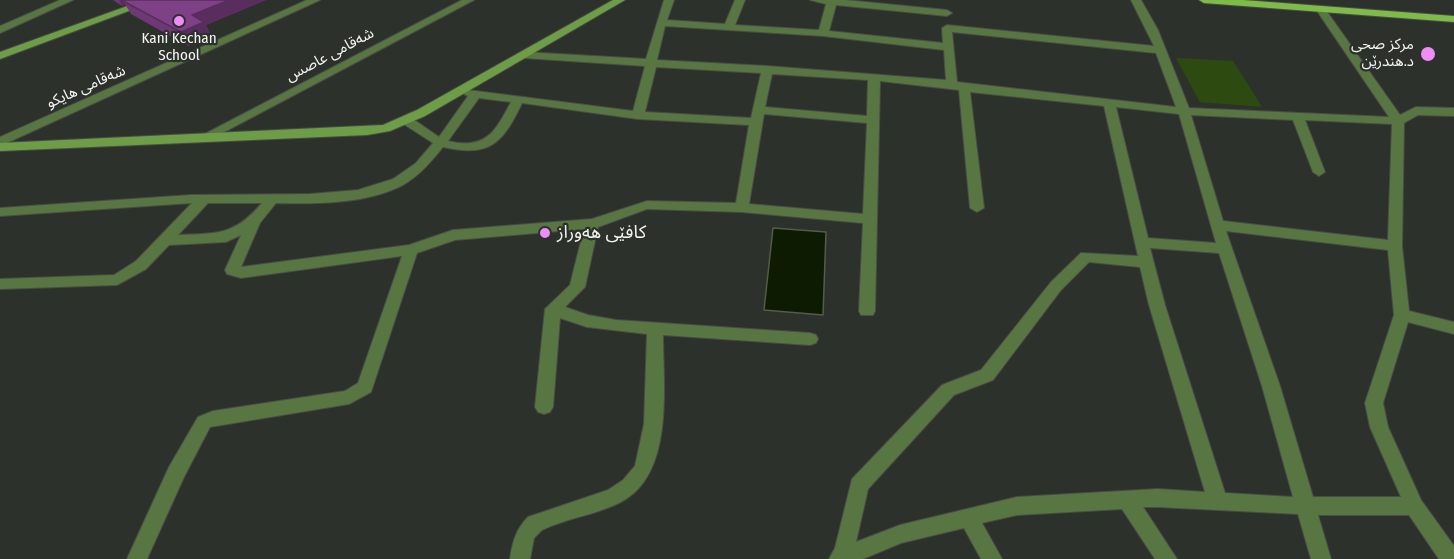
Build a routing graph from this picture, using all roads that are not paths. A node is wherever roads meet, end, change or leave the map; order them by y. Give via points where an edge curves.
1 (68, 0) edge
2 (136, 0) edge
3 (153, 0) edge
4 (315, 0) edge
5 (469, 0) edge
6 (620, 0) edge
7 (669, 0) edge
8 (740, 0) edge
9 (815, 0) edge
10 (948, 0) edge
11 (1136, 0) edge
12 (1204, 0) edge
13 (832, 1) edge
14 (1323, 4) edge
15 (1454, 10) edge
16 (947, 13) junction
17 (1454, 19) edge
18 (661, 23) junction
19 (729, 27) junction
20 (947, 28) junction
21 (0, 30) edge
22 (823, 33) junction
23 (948, 46) junction
24 (0, 49) edge
25 (1161, 50) junction
26 (524, 55) junction
27 (0, 56) edge
28 (653, 62) junction
29 (767, 69) junction
30 (874, 77) junction
31 (952, 84) junction
32 (964, 88) junction
33 (457, 93) junction
34 (476, 94) junction
35 (518, 99) junction
36 (1109, 104) junction
37 (1184, 111) junction
38 (1454, 112) edge
39 (638, 115) junction
40 (757, 116) junction
41 (1298, 117) junction
42 (406, 120) junction
43 (872, 120) junction
44 (1398, 121) junction
45 (205, 137) junction
46 (0, 141) edge
47 (439, 142) junction
48 (0, 147) edge
49 (1319, 172) dead end
50 (273, 198) junction
51 (204, 199) junction
52 (742, 208) junction
53 (977, 208) dead end
54 (0, 212) edge
55 (870, 219) junction
56 (254, 221) junction
57 (592, 224) junction
58 (1217, 225) junction
59 (165, 240) junction
60 (1142, 242) junction
61 (1395, 246) junction
62 (1225, 249) junction
63 (411, 250) junction
64 (1147, 262) junction
65 (0, 284) edge
66 (553, 309) junction
67 (867, 311) dead end
68 (1402, 315) junction
69 (1454, 327) edge
70 (655, 330) junction
71 (810, 339) dead end
72 (544, 407) dead end
73 (1127, 500) junction
74 (1218, 501) junction
75 (1306, 506) junction
76 (1414, 506) junction
77 (968, 517) junction
78 (137, 559) edge
79 (520, 559) edge
80 (839, 559) edge
81 (992, 559) edge
82 (1167, 559) edge
83 (1321, 559) edge
84 (1451, 559) edge

1 - 21 street
2 - 24 street
3 - 27 street
4 - 46 street, شه‌قامی هایكو
5 - 45 street, شه‌قامی عاصس
6 - 26 street
7 - 18 street
8 - 19 street
9 - 13 street
10 - 16 street
11 - 25 street
12 - 14 main road
13 - 16 street
13 - 22 street
14 - 15 main road
14 - 17 main road
14 - 44 street
16 - 20 street
18 - 19 street
18 - 28 street
19 - 22 street
20 - 23 street
20 - 25 street
22 - 23 street
23 - 31 street
25 - 37 street
26 - 28 street
26 - 33 street
28 - 29 street
28 - 39 street
29 - 30 street
29 - 40 street
30 - 31 street
30 - 43 street
31 - 32 street
32 - 36 street
32 - 53 street
33 - 34 street
33 - 42 street
34 - 35 street
34 - 47 street
35 - 39 street
35 - 47 street via 499,134 490,141 478,146
36 - 37 street
36 - 60 street
37 - 41 street
37 - 58 street
38 - 44 street via 1416,111
39 - 40 street
40 - 43 street
40 - 52 street
41 - 44 street
41 - 49 street
42 - 45 street via 367,131
42 - 47 street
43 - 55 street
44 - 61 street
45 - 48 street
47 - 50 street via 416,170 375,190 339,196
50 - 51 street
50 - 56 street
51 - 54 street
51 - 59 street
52 - 55 street
52 - 57 street via 647,205
55 - 67 street
56 - 59 street via 226,237
56 - 63 street via 232,270 242,273
57 - 63 street via 453,235
57 - 66 street via 577,286
58 - 61 street
58 - 62 street
59 - 65 street via 141,265 117,280
60 - 62 street
60 - 64 street
61 - 68 street
62 - 75 street
63 - 78 street via 364,387 349,397 204,422 176,472
64 - 74 street
64 - 80 street via 1086,257 1078,264 1056,286 987,375 948,390 859,485 844,552
66 - 70 street via 587,321
66 - 72 street
68 - 69 street
68 - 76 street via 1374,403 1379,427
70 - 71 street
70 - 79 street via 650,450 642,471 609,501 539,520 527,531
73 - 74 street
73 - 77 street via 1017,506
73 - 82 street
74 - 75 street
75 - 76 street
75 - 83 street
76 - 84 street
77 - 80 street via 900,534
77 - 81 street

